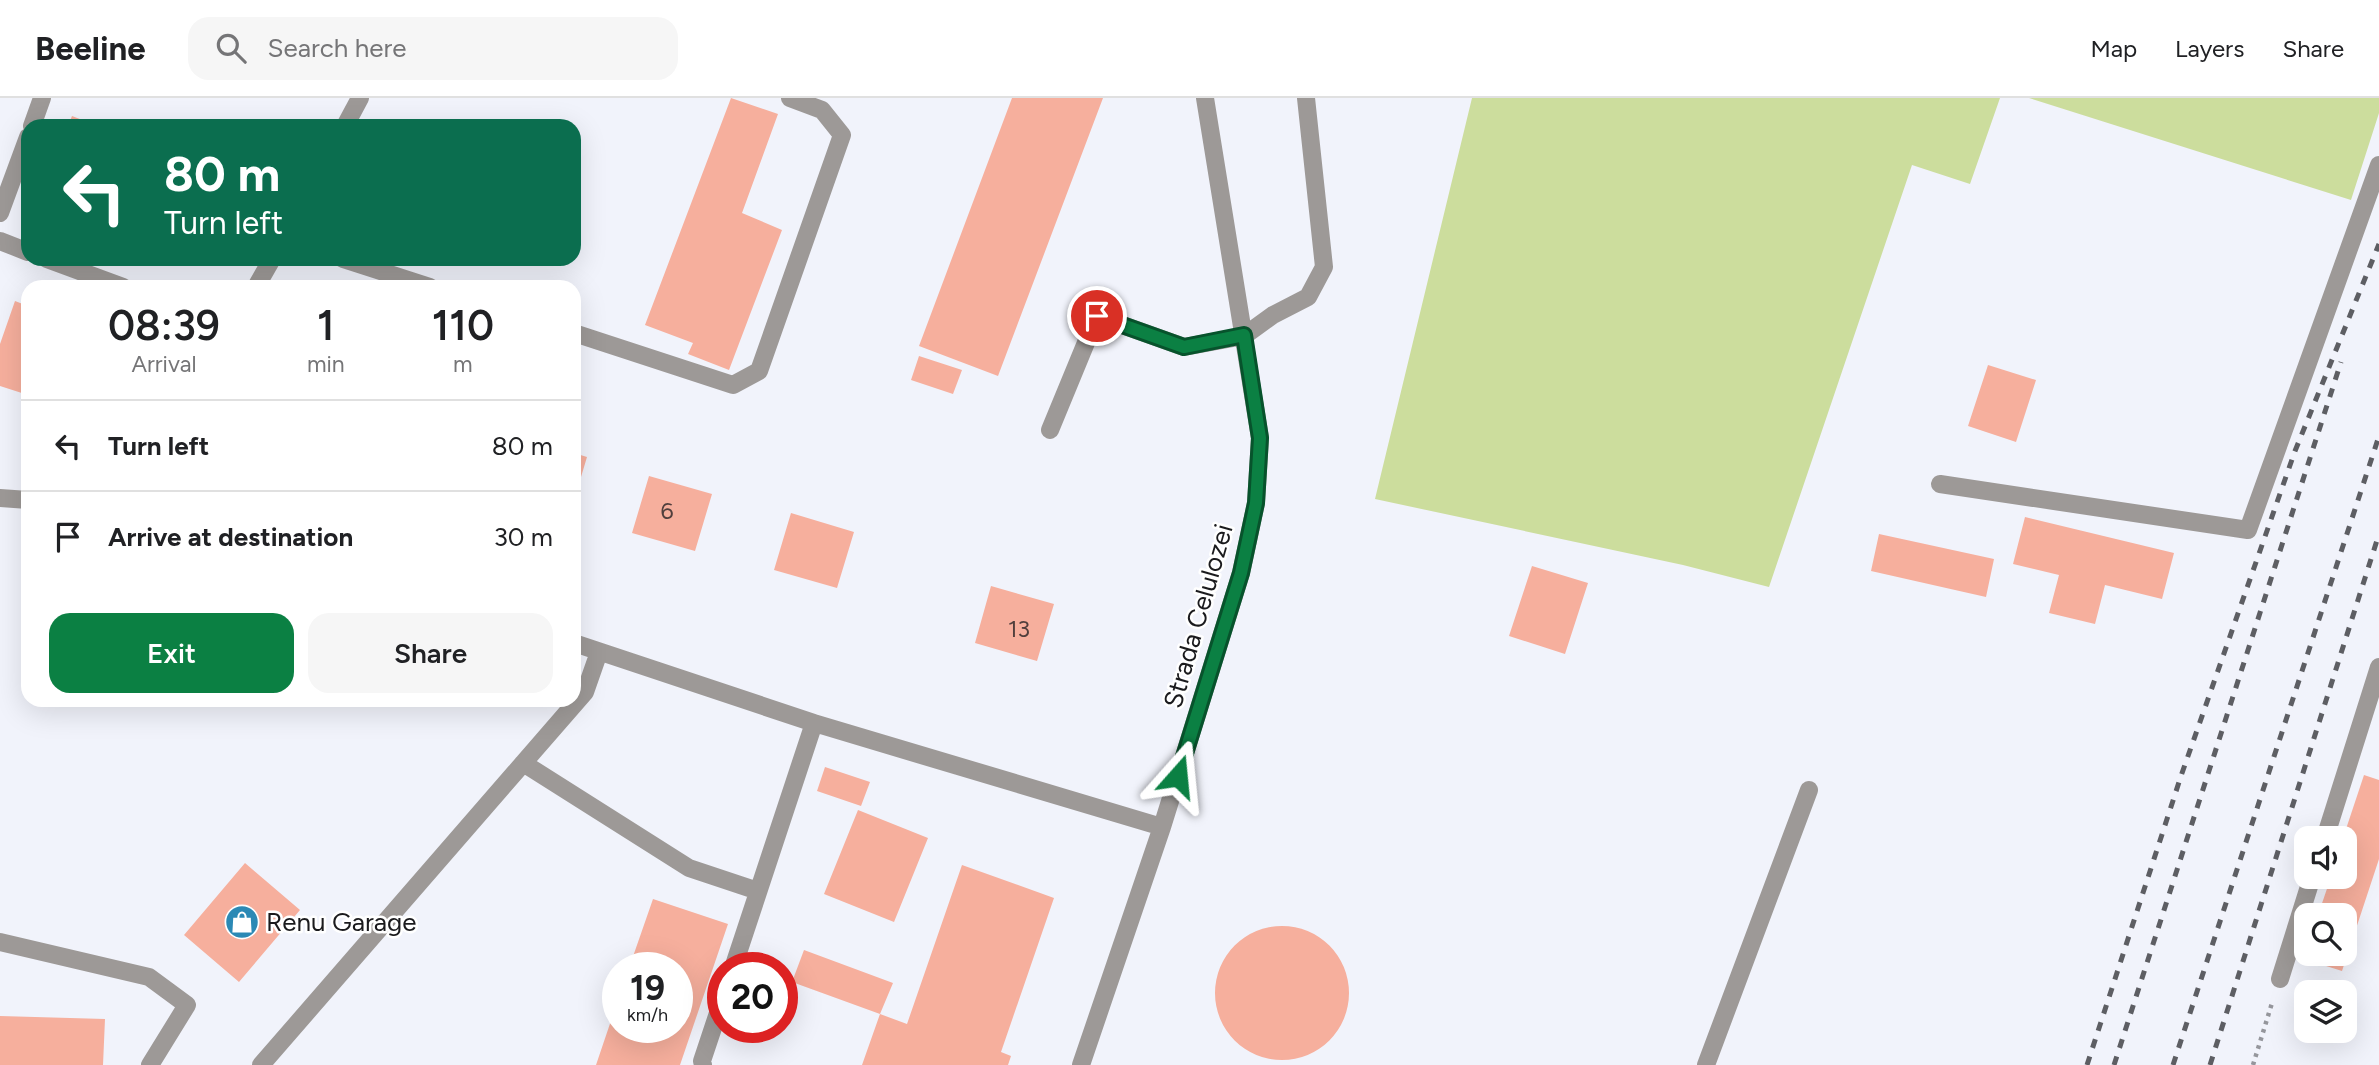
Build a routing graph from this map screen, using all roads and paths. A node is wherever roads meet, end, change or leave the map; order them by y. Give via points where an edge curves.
1 (42, 98) edge
2 (360, 98) edge
3 (790, 98) edge
4 (1205, 98) edge
5 (1306, 98) edge
6 (34, 119) edge
7 (349, 119) edge
8 (21, 156) edge
9 (2379, 165) edge
10 (0, 213) edge
11 (0, 242) edge
12 (21, 250) edge
13 (66, 266) edge
14 (365, 266) edge
15 (104, 280) edge
16 (408, 280) edge
17 (1244, 335) junction
18 (581, 336) edge
19 (1050, 430) dead end
20 (1940, 484) dead end
21 (0, 498) edge
22 (21, 500) edge
23 (581, 646) edge
24 (599, 652) junction
25 (2379, 667) edge
26 (581, 697) edge
27 (572, 707) edge
28 (814, 723) junction
29 (523, 763) junction
30 (1809, 790) dead end
31 (2329, 826) edge
32 (1162, 827) junction
33 (2308, 889) edge
34 (758, 891) junction
35 (0, 942) edge
36 (738, 952) edge
37 (2280, 978) joint
38 (708, 1043) edge
39 (150, 1065) edge
40 (261, 1065) edge
41 (703, 1065) edge
42 (1081, 1065) edge
43 (1706, 1065) edge
44 (2253, 1065) edge

1 - 6 lane
2 - 7 lane
3 - 18 lane via 822,110 842,135 759,371 733,385
4 - 17 lane, Strada Celulozei
5 - 17 lane via 1324,267 1308,297
8 - 10 lane
9 - 20 lane via 2248,530
11 - 12 lane
13 - 15 lane
14 - 16 lane
17 - 19 lane via 1184,347 1097,316
17 - 32 lane, Strada Celulozei via 1260,438 1256,503 1241,573
21 - 22 lane
23 - 24 lane
24 - 26 lane
24 - 28 lane
25 - 31 lane
27 - 29 lane
28 - 32 lane
28 - 34 lane
29 - 34 lane via 689,869
29 - 40 lane
30 - 43 lane
32 - 42 lane, Strada Celulozei
33 - 37 lane
34 - 36 lane
35 - 39 lane via 149,977 187,1005
37 - 44 path
38 - 41 lane

